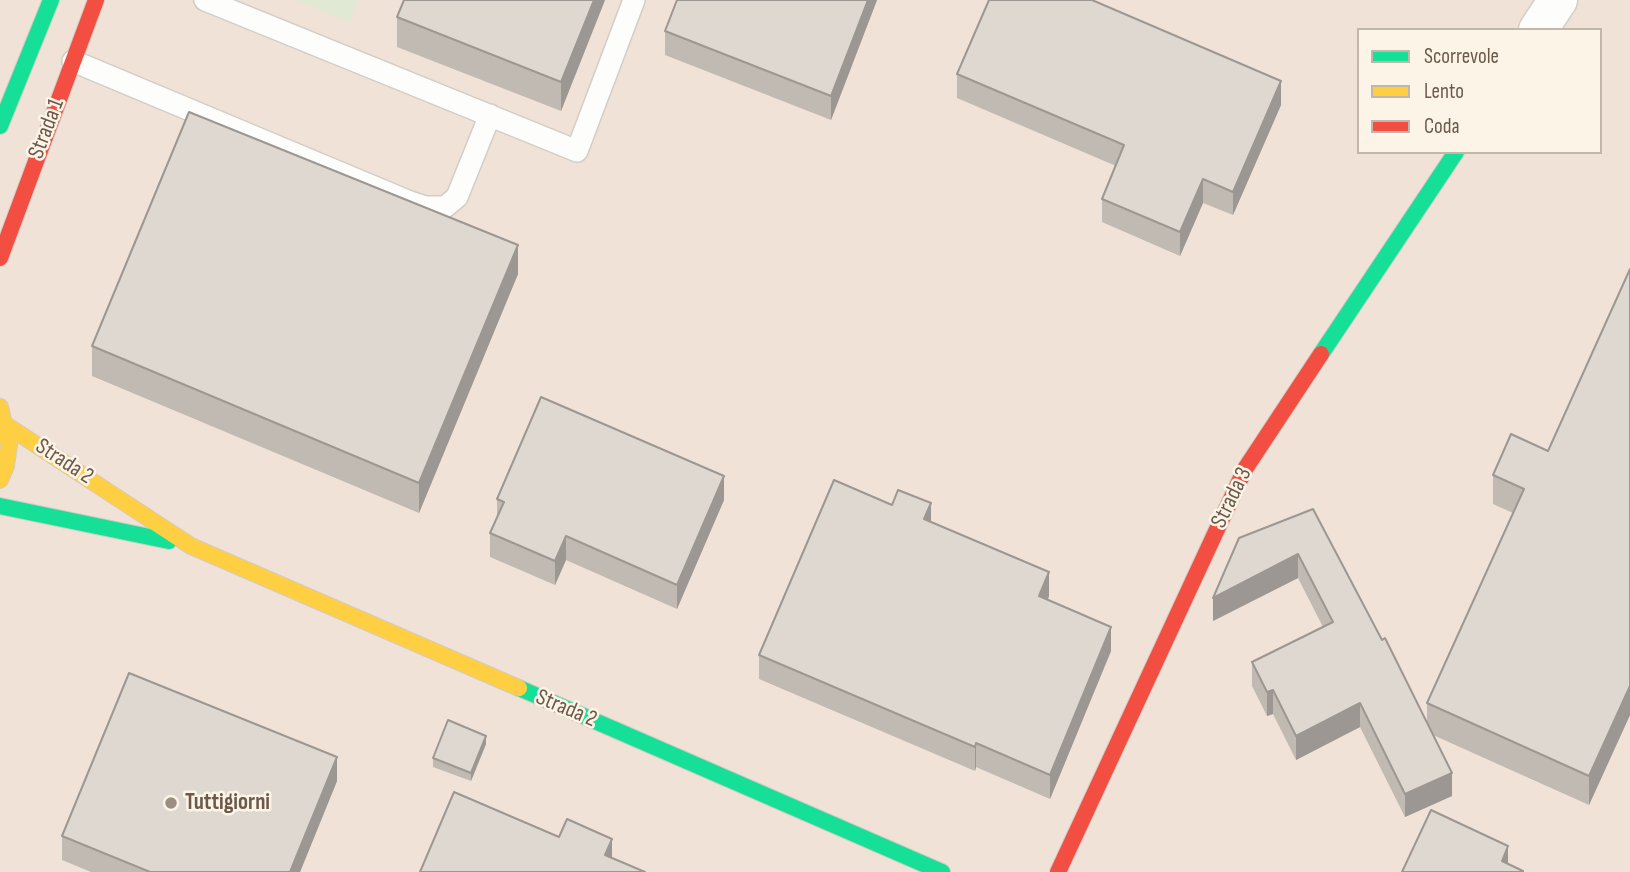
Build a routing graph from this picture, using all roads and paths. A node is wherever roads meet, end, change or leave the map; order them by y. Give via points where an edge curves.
1 (51, 0) edge
2 (96, 0) edge
3 (205, 0) edge
4 (634, 0) edge
5 (1558, 0) edge
6 (1539, 28) edge
7 (73, 61) junction
8 (490, 116) junction
9 (0, 125) edge
10 (1455, 154) edge
11 (0, 258) edge
12 (0, 407) edge
13 (6, 425) junction
14 (0, 480) edge
15 (0, 506) edge
16 (191, 546) junction
17 (942, 872) edge
18 (1058, 872) edge

1 - 9 street, Strada 1
2 - 7 street, Strada 1
3 - 8 lane
4 - 8 lane via 577,151
5 - 6 street
7 - 8 lane via 426,207 445,207 457,197
7 - 11 street, Strada 1
10 - 18 street, Strada 3 via 1245,469
12 - 13 street
13 - 14 street via 9,445
13 - 16 street, Strada 2
15 - 16 street, Strada 2
16 - 17 street, Strada 2

